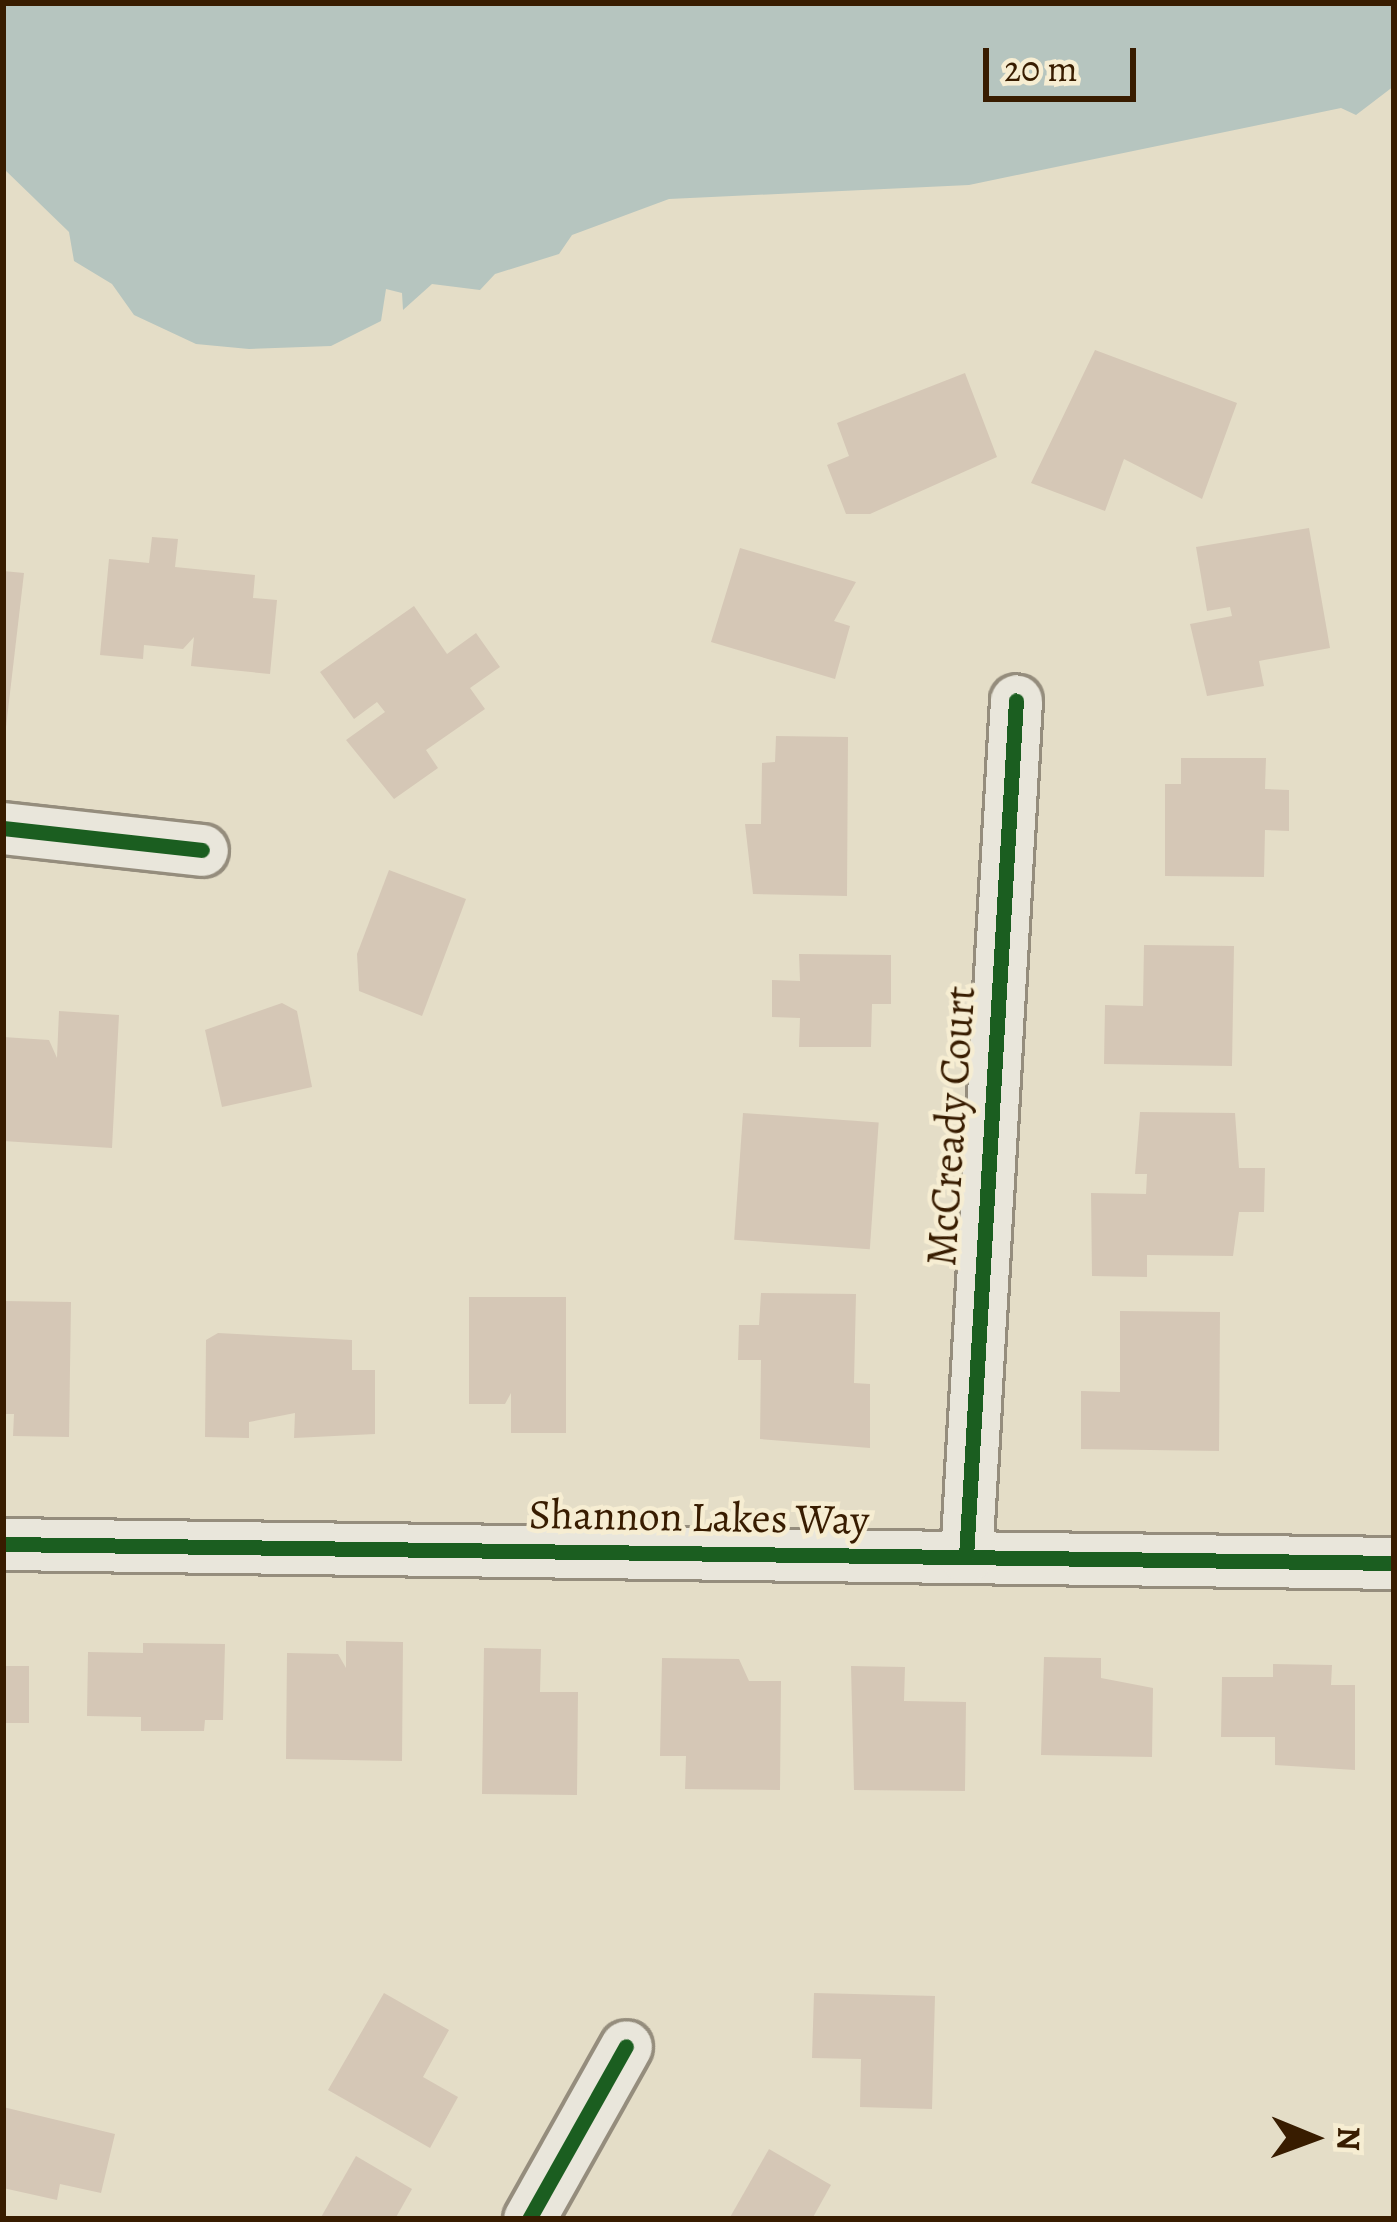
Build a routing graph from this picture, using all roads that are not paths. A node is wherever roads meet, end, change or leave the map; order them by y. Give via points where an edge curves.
1 (1016, 700) dead end
2 (3, 827) edge
3 (202, 850) dead end
4 (3, 1544) edge
5 (966, 1557) junction
6 (1394, 1562) edge
7 (626, 2046) dead end
8 (530, 2219) edge

1 - 5 street, McCready Court
2 - 3 street
4 - 5 street, Shannon Lakes Way
5 - 6 street, Shannon Lakes Way
7 - 8 street

